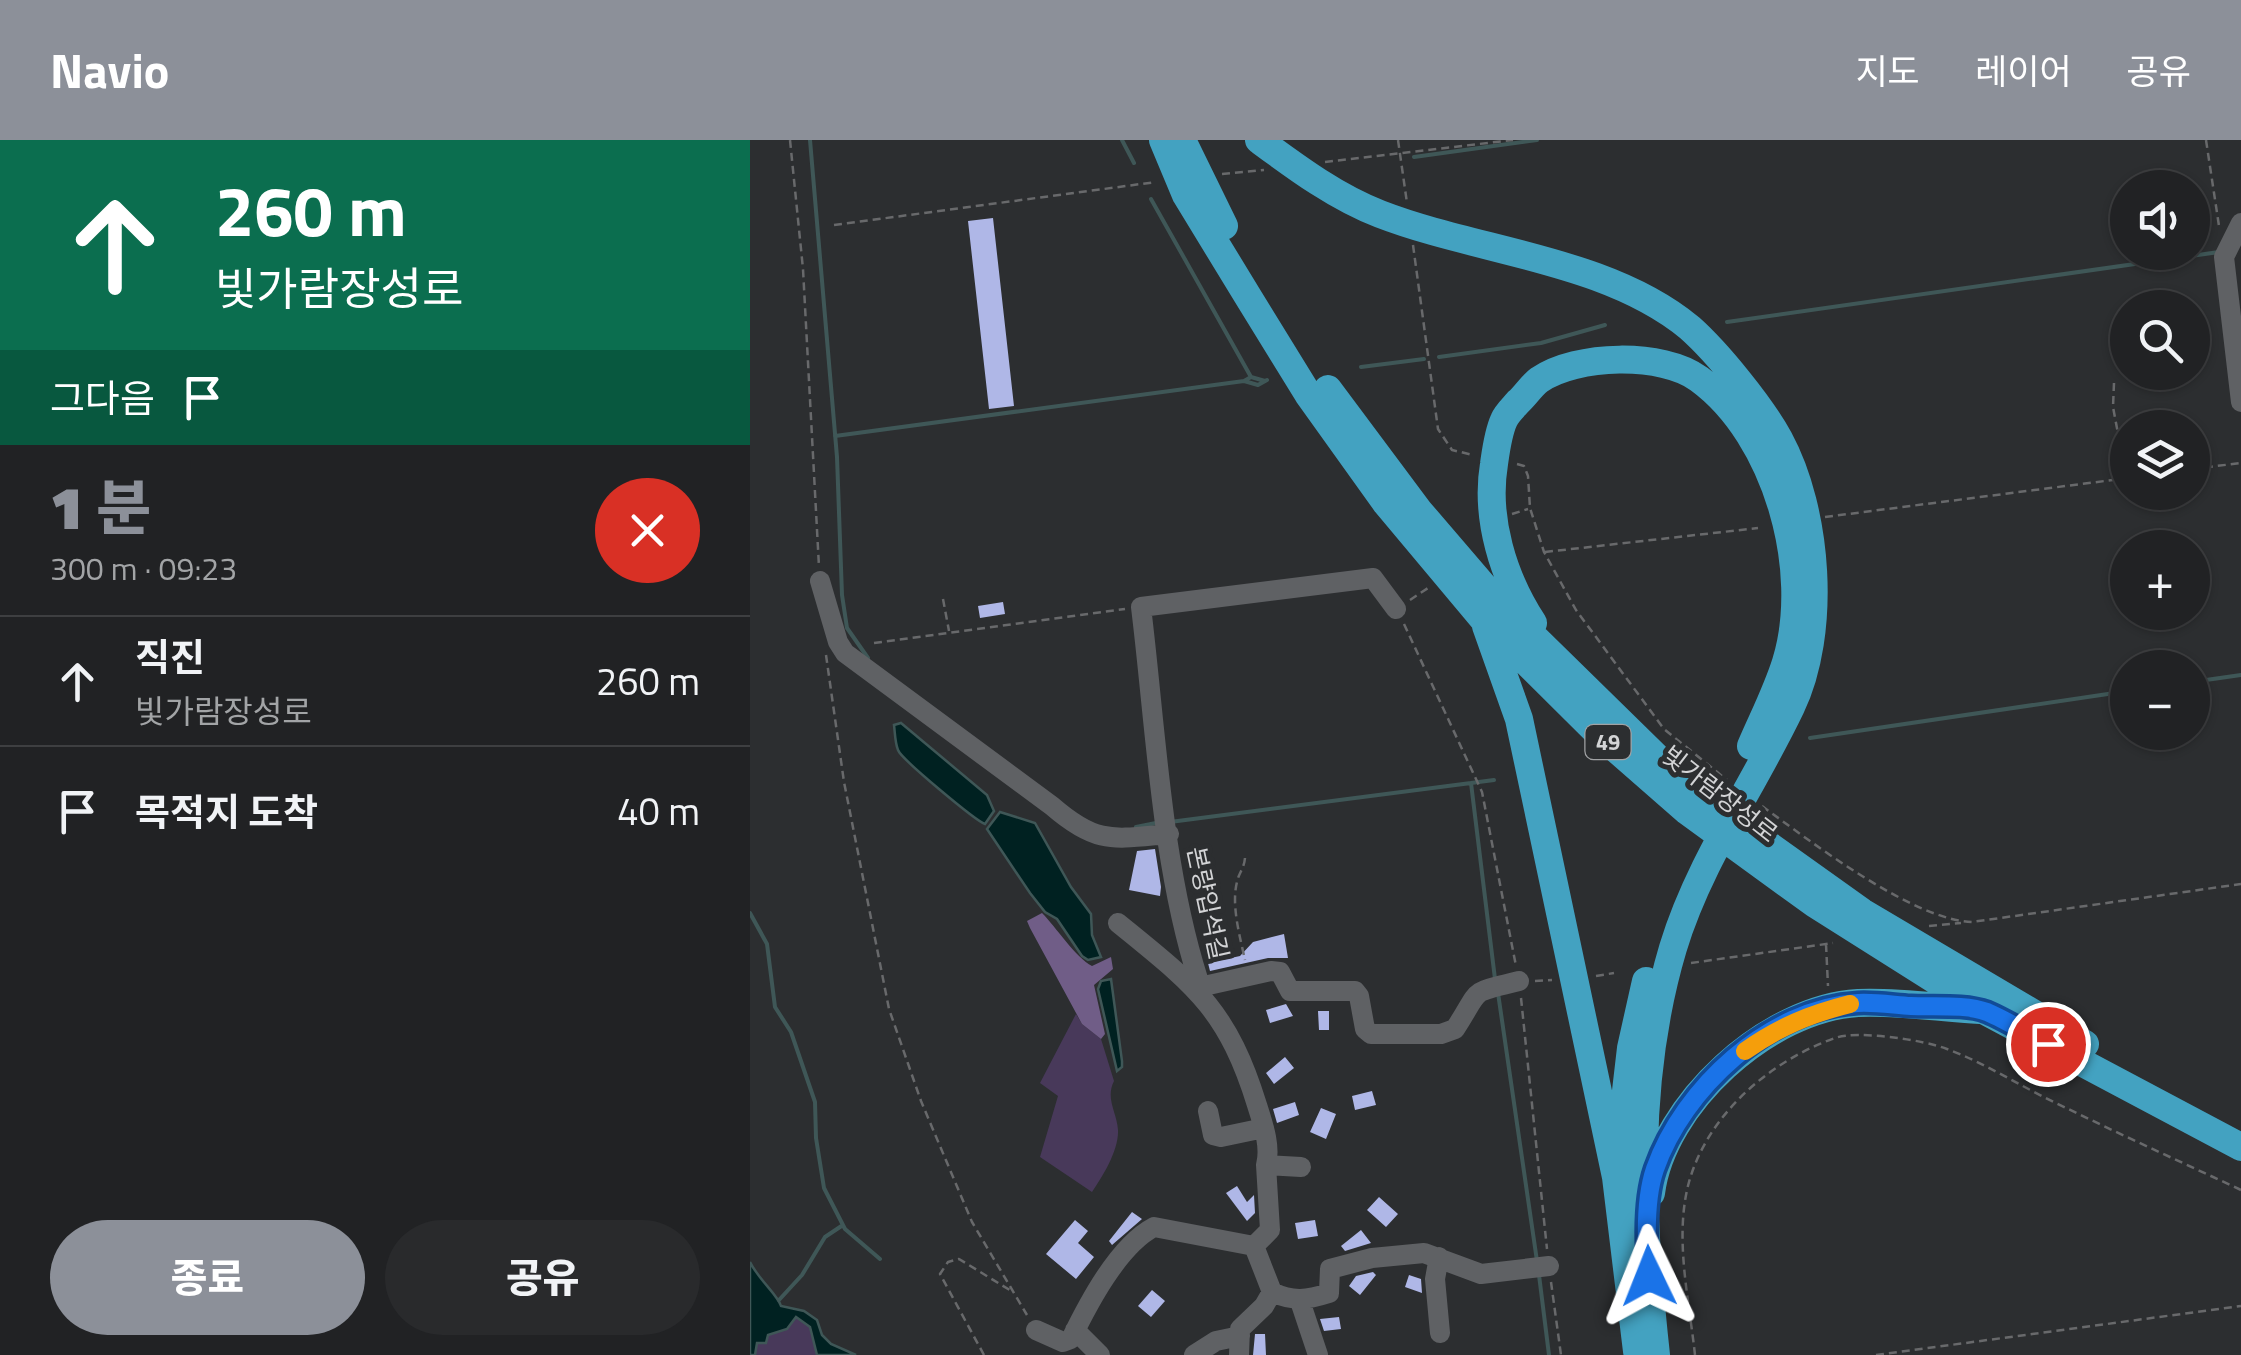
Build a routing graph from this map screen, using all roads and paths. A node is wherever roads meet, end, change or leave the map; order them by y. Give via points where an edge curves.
1 (790, 140) edge
2 (1163, 140) edge
3 (1182, 140) edge
4 (1260, 140) edge
5 (1398, 140) edge
6 (1513, 140) edge
7 (2206, 140) edge
8 (1400, 156) junction
9 (1318, 163) dead end
10 (1267, 170) dead end
11 (1221, 174) dead end
12 (1156, 182) dead end
13 (1395, 214) junction
14 (2241, 223) edge
15 (834, 224) dead end
16 (1411, 234) dead end
17 (2224, 257) junction
18 (2236, 321) edge
19 (2237, 352) edge
20 (2241, 402) edge
21 (1480, 456) dead end
22 (1510, 462) dead end
23 (2241, 462) edge
24 (2210, 466) edge
25 (2110, 480) edge
26 (1530, 508) junction
27 (1510, 515) dead end
28 (1824, 518) dead end
29 (1758, 528) dead end
30 (1544, 552) junction
31 (820, 580) joint
32 (1430, 587) dead end
33 (943, 599) dead end
34 (1141, 607) junction
35 (1396, 609) junction
36 (1484, 620) junction
37 (949, 633) junction
38 (874, 643) dead end
39 (825, 648) dead end
40 (1596, 701) junction
41 (1746, 782) junction
42 (1167, 825) junction
43 (1245, 858) dead end
44 (1701, 861) junction
45 (2241, 884) edge
46 (1972, 922) junction
47 (1118, 924) dead end
48 (1917, 927) dead end
49 (1833, 943) dead end
50 (1826, 944) junction
51 (1686, 964) dead end
52 (1614, 974) dead end
53 (1248, 976) junction
54 (1592, 976) dead end
55 (1503, 985) junction
56 (1195, 988) junction
57 (1829, 993) dead end
58 (1984, 1010) junction
59 (1208, 1112) dead end
60 (2241, 1127) edge
61 (1264, 1128) junction
62 (2241, 1146) edge
63 (1266, 1166) junction
64 (1301, 1167) dead end
65 (1616, 1176) junction
66 (2241, 1190) edge
67 (1646, 1239) junction
68 (1254, 1246) junction
69 (1439, 1256) junction
70 (1539, 1269) junction
71 (1272, 1292) junction
72 (1014, 1293) junction
73 (1300, 1300) junction
74 (2241, 1306) edge
75 (1036, 1330) joint
76 (1076, 1330) junction
77 (1440, 1333) dead end
78 (1240, 1345) edge
79 (1646, 1352) edge
80 (984, 1355) edge
81 (1100, 1355) edge
82 (1194, 1355) edge
83 (1318, 1355) edge
84 (1562, 1355) edge
85 (1695, 1355) edge
86 (1876, 1355) edge

1 - 31 path via 804,269
2 - 36 highway, 빛가람장성로 / 49 via 1186,195 1308,394 1386,503
3 - 40 highway, 빛가람장성로 / 49 via 1219,218 1349,418 1492,596
4 - 13 highway via 1319,184
5 - 8 path
6 - 8 path
7 - 17 path
8 - 9 path
8 - 13 path
10 - 11 path
12 - 15 path
13 - 41 highway via 1575,269 1646,300 1690,328 1780,440 1813,548 1808,658 1792,704
14 - 17 lane
16 - 21 path via 1438,429 1452,450
17 - 18 lane
18 - 19 lane
19 - 20 lane
22 - 26 path via 1524,466
23 - 24 path
25 - 28 path
26 - 27 path
26 - 30 path
29 - 30 path
30 - 41 path via 1576,610 1664,729
31 - 42 lane via 846,653 1076,827 1112,838
32 - 35 path
33 - 37 path
34 - 35 lane via 1373,578
34 - 37 path
34 - 42 lane, 본량입석길
35 - 55 path via 1482,792
36 - 58 highway, 빛가람장성로 / 49 via 1687,811 1815,904
36 - 65 highway via 1519,720
37 - 38 path
39 - 72 path via 889,1009 972,1222
40 - 41 highway via 1516,598 1496,535 1490,489 1496,449 1504,418 1540,380 1611,359 1655,362 1697,376 1733,410 1779,491 1791,544 1794,616 1787,659
40 - 60 highway, 빛가람장성로 / 49 via 1686,786 1862,912 2112,1060
41 - 44 highway
41 - 46 path via 1815,845 1920,908
42 - 56 lane, 본량입석길
43 - 53 path via 1236,885
44 - 65 highway via 1656,938 1631,1048
44 - 67 highway via 1661,996 1645,1096
45 - 46 path
46 - 48 path
47 - 56 lane, 본량입석길
49 - 50 path
50 - 51 path
50 - 57 path
52 - 54 path
53 - 55 lane, 본량입석길 via 1280,972 1290,991 1304,993 1355,991 1371,1034 1455,1029 1468,1003
53 - 56 lane, 본량입석길
55 - 70 path
56 - 61 lane, 본량입석길 via 1236,1043
58 - 62 highway, 빛가람장성로 / 49
58 - 67 highway via 1856,1003 1776,1029 1732,1060 1680,1118 1654,1172
59 - 61 lane via 1213,1135
61 - 63 lane, 본량입석길
63 - 64 lane
63 - 68 lane, 본량입석길 via 1270,1230
65 - 79 highway
66 - 85 path via 1946,1048 1838,1037 1742,1093 1712,1131 1690,1180 1683,1217
67 - 79 highway
68 - 71 lane
68 - 76 lane via 1154,1228 1104,1280
69 - 70 lane via 1482,1274
69 - 73 lane via 1372,1258 1330,1269 1329,1293
69 - 77 lane
70 - 84 path
71 - 73 lane
71 - 78 lane via 1245,1321
72 - 75 path
72 - 80 path via 959,1259 940,1274
73 - 83 lane
74 - 86 path
75 - 76 lane via 1063,1342
76 - 81 lane
78 - 82 lane via 1216,1341

